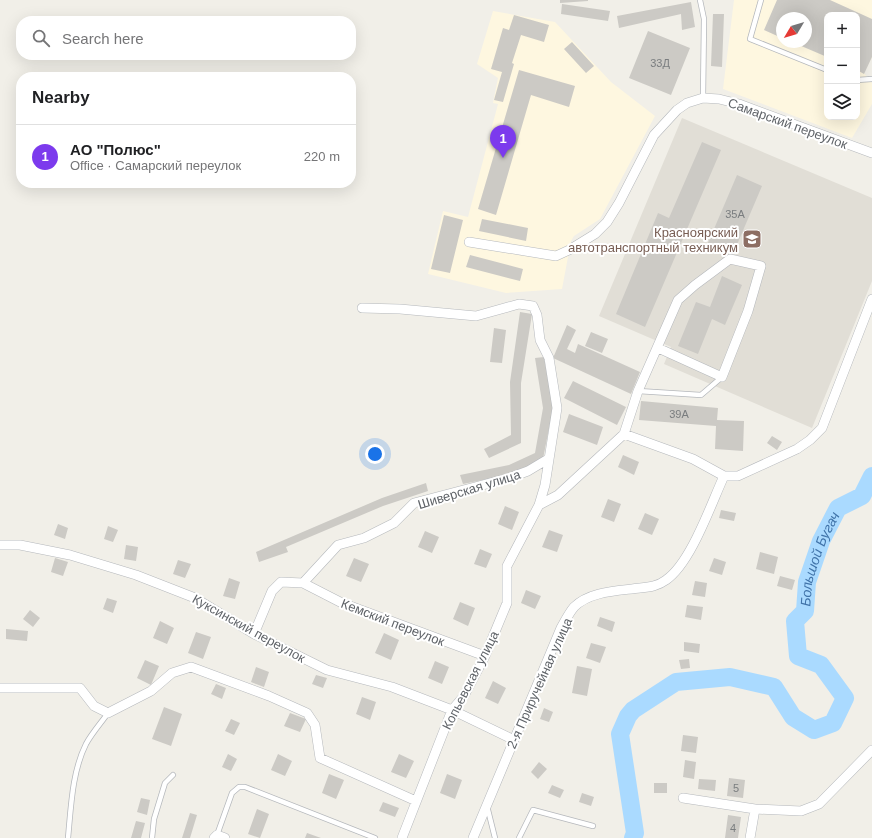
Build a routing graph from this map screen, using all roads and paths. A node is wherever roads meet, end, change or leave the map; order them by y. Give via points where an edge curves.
1 (700, 0) edge
2 (761, 0) edge
3 (824, 69) edge
4 (872, 79) edge
5 (860, 80) edge
6 (702, 98) junction
7 (872, 153) edge
8 (469, 242) dead end
9 (872, 299) edge
10 (362, 308) dead end
11 (658, 348) junction
12 (722, 377) junction
13 (638, 391) junction
14 (624, 434) junction
15 (548, 459) junction
16 (724, 476) junction
17 (539, 505) junction
18 (0, 545) edge
19 (303, 583) junction
20 (254, 634) junction
21 (485, 656) junction
22 (0, 688) edge
23 (452, 710) junction
24 (108, 713) junction
25 (514, 740) junction
26 (872, 750) edge
27 (173, 775) dead end
28 (683, 798) dead end
29 (416, 800) junction
30 (487, 805) junction
31 (755, 809) junction
32 (593, 826) dead end
33 (219, 837) edge
34 (68, 838) edge
35 (152, 838) edge
36 (375, 838) edge
37 (402, 838) edge
38 (473, 838) edge
39 (495, 838) edge
40 (519, 838) edge
41 (750, 838) edge

1 - 6 lane via 704,19
2 - 3 lane via 750,39
4 - 5 lane
6 - 7 street, Самарский переулок via 739,104
6 - 8 street, Самарский переулок via 677,110 654,135 608,222 595,234 556,256
9 - 16 street via 822,428 797,449 738,476
10 - 15 street, Копьевская улица via 476,316 520,304 533,306 537,315 540,340 549,358 557,408
11 - 12 street
11 - 12 street via 678,300 695,285 730,259 761,266 748,311
11 - 13 street
12 - 13 lane via 701,395
13 - 14 street
14 - 16 street via 693,459
14 - 17 street via 558,495
15 - 17 street, Копьевская улица via 545,485
15 - 19 street, Шиверская улица via 528,471 509,478 414,504 394,523 364,538 338,545
16 - 25 street, 2-я Приручейная улица via 691,549 668,579 657,586 586,598 573,608 561,628
17 - 21 street, Копьевская улица via 507,566 507,603
18 - 20 street, Куксинский переулок via 20,545 70,555 136,575 195,598
19 - 20 street via 281,582 272,591
19 - 21 street, Кемский переулок via 342,603
20 - 23 street, Куксинский переулок via 327,670 392,687
21 - 23 street, Копьевская улица via 464,696
22 - 24 street via 80,688 94,706
23 - 25 street, Куксинский переулок
23 - 29 street, Копьевская улица
24 - 29 street via 151,691 172,673 191,667 307,712 315,725 320,758
24 - 34 lane via 86,744 77,770 71,796
25 - 30 street, 2-я Приручейная улица
26 - 31 street via 820,804 801,811
27 - 35 lane via 165,783 154,819
28 - 31 street
29 - 37 street, Копьевская улица
30 - 38 street, 2-я Приручейная улица
30 - 39 lane
31 - 41 street
32 - 40 lane via 533,810
33 - 36 lane via 232,792 238,787 245,787

